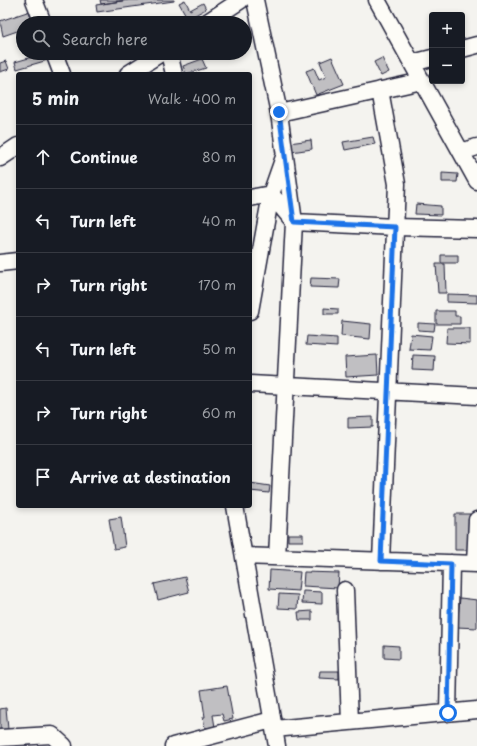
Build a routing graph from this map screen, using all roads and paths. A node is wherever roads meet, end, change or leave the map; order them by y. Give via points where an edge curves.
1 (34, 0) edge
2 (241, 0) edge
3 (255, 0) edge
4 (377, 0) edge
5 (40, 16) edge
6 (217, 16) edge
7 (477, 45) edge
8 (465, 48) edge
9 (429, 59) edge
10 (57, 60) edge
11 (149, 60) edge
12 (171, 60) edge
13 (412, 63) junction
14 (61, 72) edge
15 (131, 72) edge
16 (174, 72) edge
17 (422, 81) junction
18 (380, 90) junction
19 (279, 112) junction
20 (16, 147) edge
21 (477, 147) edge
22 (461, 152) junction
23 (285, 154) junction
24 (1, 156) edge
25 (477, 181) edge
26 (271, 194) junction
27 (252, 198) edge
28 (294, 222) junction
29 (395, 227) junction
30 (477, 229) edge
31 (16, 261) edge
32 (0, 263) edge
33 (252, 300) edge
34 (252, 384) edge
35 (286, 386) junction
36 (388, 391) junction
37 (477, 396) edge
38 (235, 508) edge
39 (477, 520) edge
40 (244, 556) junction
41 (277, 557) junction
42 (381, 561) junction
43 (451, 564) junction
44 (476, 564) edge
45 (344, 590) dead end
46 (477, 710) edge
47 (448, 713) junction
48 (350, 722) junction
49 (273, 725) junction
50 (0, 738) edge
51 (64, 746) edge
52 (173, 746) edge
53 (276, 746) edge

1 - 5 street
2 - 6 street
3 - 19 street
4 - 13 street
7 - 8 street
9 - 13 street
10 - 14 street
11 - 15 street
12 - 16 street
13 - 17 street
17 - 18 street
17 - 22 street
18 - 19 street
18 - 29 street via 397,184
19 - 23 street
20 - 24 street
21 - 22 street
22 - 25 street
23 - 26 street
23 - 28 street
26 - 27 street
26 - 28 street
26 - 33 street
28 - 29 street
28 - 35 street
29 - 30 street
29 - 36 street
31 - 32 street
34 - 35 street
35 - 36 street
35 - 41 street
36 - 37 street
36 - 42 street
38 - 40 street
39 - 44 street
40 - 41 street
40 - 49 street
41 - 42 street
42 - 43 street
43 - 44 street
43 - 47 street
45 - 48 street
46 - 47 street
47 - 48 street
48 - 49 street
49 - 52 street
49 - 53 street
50 - 51 street via 52,735

